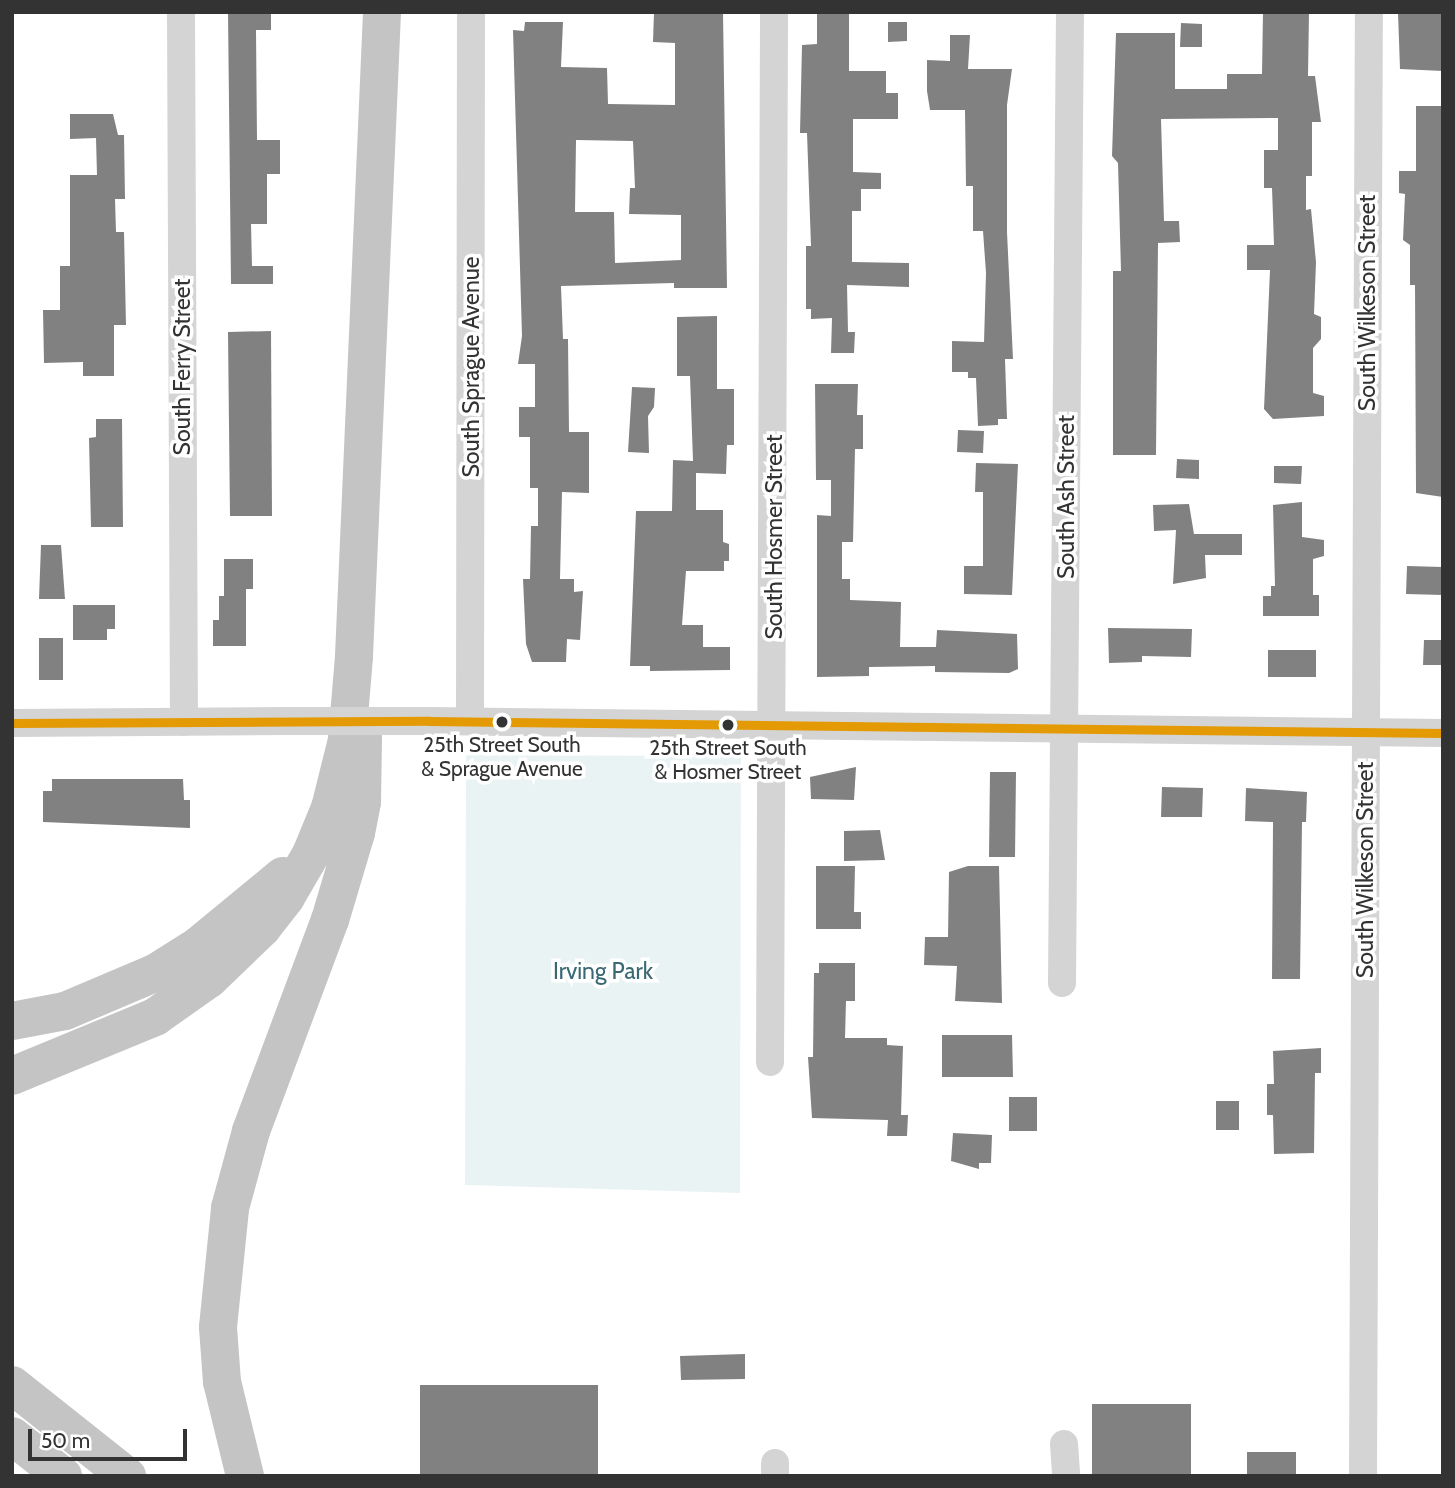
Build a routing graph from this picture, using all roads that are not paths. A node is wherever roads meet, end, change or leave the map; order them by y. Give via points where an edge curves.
1 (181, 12) edge
2 (382, 12) edge
3 (471, 12) edge
4 (774, 12) edge
5 (1070, 12) edge
6 (1369, 12) edge
7 (354, 656) junction
8 (184, 722) junction
9 (470, 722) junction
10 (12, 723) edge
11 (773, 724) junction
12 (1064, 728) junction
13 (1366, 733) junction
14 (1443, 733) edge
15 (330, 808) junction
16 (236, 955) junction
17 (1062, 983) dead end
18 (12, 1021) edge
19 (770, 1062) dead end
20 (12, 1076) edge
21 (12, 1101) edge
22 (12, 1385) edge
23 (12, 1436) edge
24 (1064, 1444) dead end
25 (63, 1476) edge
26 (127, 1476) edge
27 (244, 1476) edge
28 (1066, 1476) edge
29 (1363, 1476) edge

1 - 8 street, South Ferry Street
2 - 7 highway
3 - 9 street, South Sprague Avenue
4 - 11 street, South Hosmer Street
5 - 12 street, South Ash Street
6 - 13 street, South Wilkeson Street
7 - 15 highway via 347,740
7 - 27 highway via 364,748 356,833 330,920 251,1131 230,1208 218,1326 222,1382
8 - 9 street, bridge
8 - 10 street
9 - 11 street
11 - 12 street
11 - 19 street, South Hosmer Street
12 - 13 street
12 - 17 street, South Ash Street
13 - 14 street
13 - 29 street, South Wilkeson Street
15 - 16 highway via 286,897
15 - 18 highway via 287,872 198,946 155,973 65,1011
16 - 20 highway via 155,1017
16 - 21 highway via 209,998 171,1026
22 - 26 highway
23 - 25 highway
24 - 28 street

